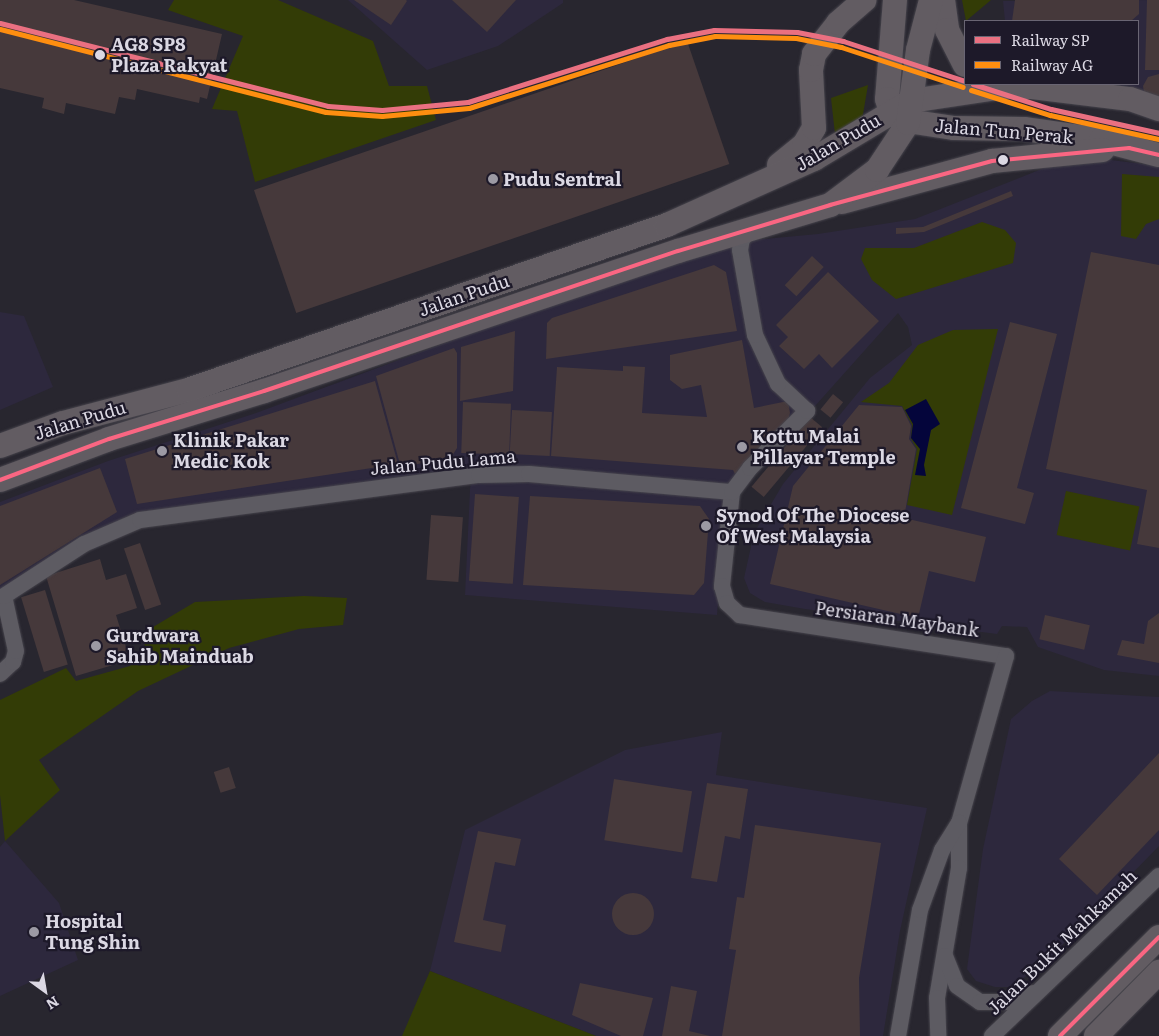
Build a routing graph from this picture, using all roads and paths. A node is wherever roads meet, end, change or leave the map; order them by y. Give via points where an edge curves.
1 (864, 0) edge
2 (894, 0) edge
3 (931, 0) edge
4 (943, 0) edge
5 (964, 63) edge
6 (1025, 85) edge
7 (1159, 109) edge
8 (903, 112) junction
9 (1129, 148) junction
10 (1159, 155) edge
11 (741, 193) junction
12 (830, 205) junction
13 (755, 226) junction
14 (0, 446) edge
15 (0, 480) edge
16 (732, 492) junction
17 (0, 674) edge
18 (959, 823) junction
19 (1159, 876) edge
20 (1159, 937) edge
21 (945, 956) junction
22 (1159, 972) edge
23 (1046, 986) junction
24 (898, 1036) edge
25 (938, 1036) edge
26 (992, 1036) edge
27 (1060, 1036) edge
28 (1096, 1036) edge

1 - 11 main road via 838,24 814,54 811,70 815,117 810,138
2 - 8 main road via 886,78
3 - 8 main road
4 - 5 main road via 947,30
6 - 7 main road, Jalan Tun Perak via 1130,99
6 - 8 main road, Jalan Tun Perak via 1004,87
8 - 9 main road, Jalan Tun Perak
8 - 11 main road, Jalan Pudu
8 - 12 main road, Jalan Pudu via 877,170
9 - 10 main road, Jalan Tun Perak
9 - 12 main road, Jalan Tun Perak via 992,161
11 - 14 main road, Jalan Pudu via 667,225 188,390 63,423
12 - 13 main road, Jalan Pudu
13 - 15 main road, Jalan Pudu via 109,439
13 - 16 street via 742,239 740,250 755,335 778,384 807,411 750,468
16 - 17 street, Jalan Pudu Lama via 529,474 479,475 140,520 84,544 4,596 16,651 13,662
16 - 18 street, Persiaran Maybank via 722,586 727,603 740,615 1006,656
18 - 21 street, Persiaran Maybank via 959,868
18 - 24 street, Persiaran Maybank via 942,850 920,910
19 - 23 street, Jalan Bukit Mahkamah
20 - 27 main road
21 - 23 street via 957,986 980,1002 1012,1002
21 - 25 street, Persiaran Maybank via 937,998
22 - 28 main road
23 - 26 street, Jalan Bukit Mahkamah

